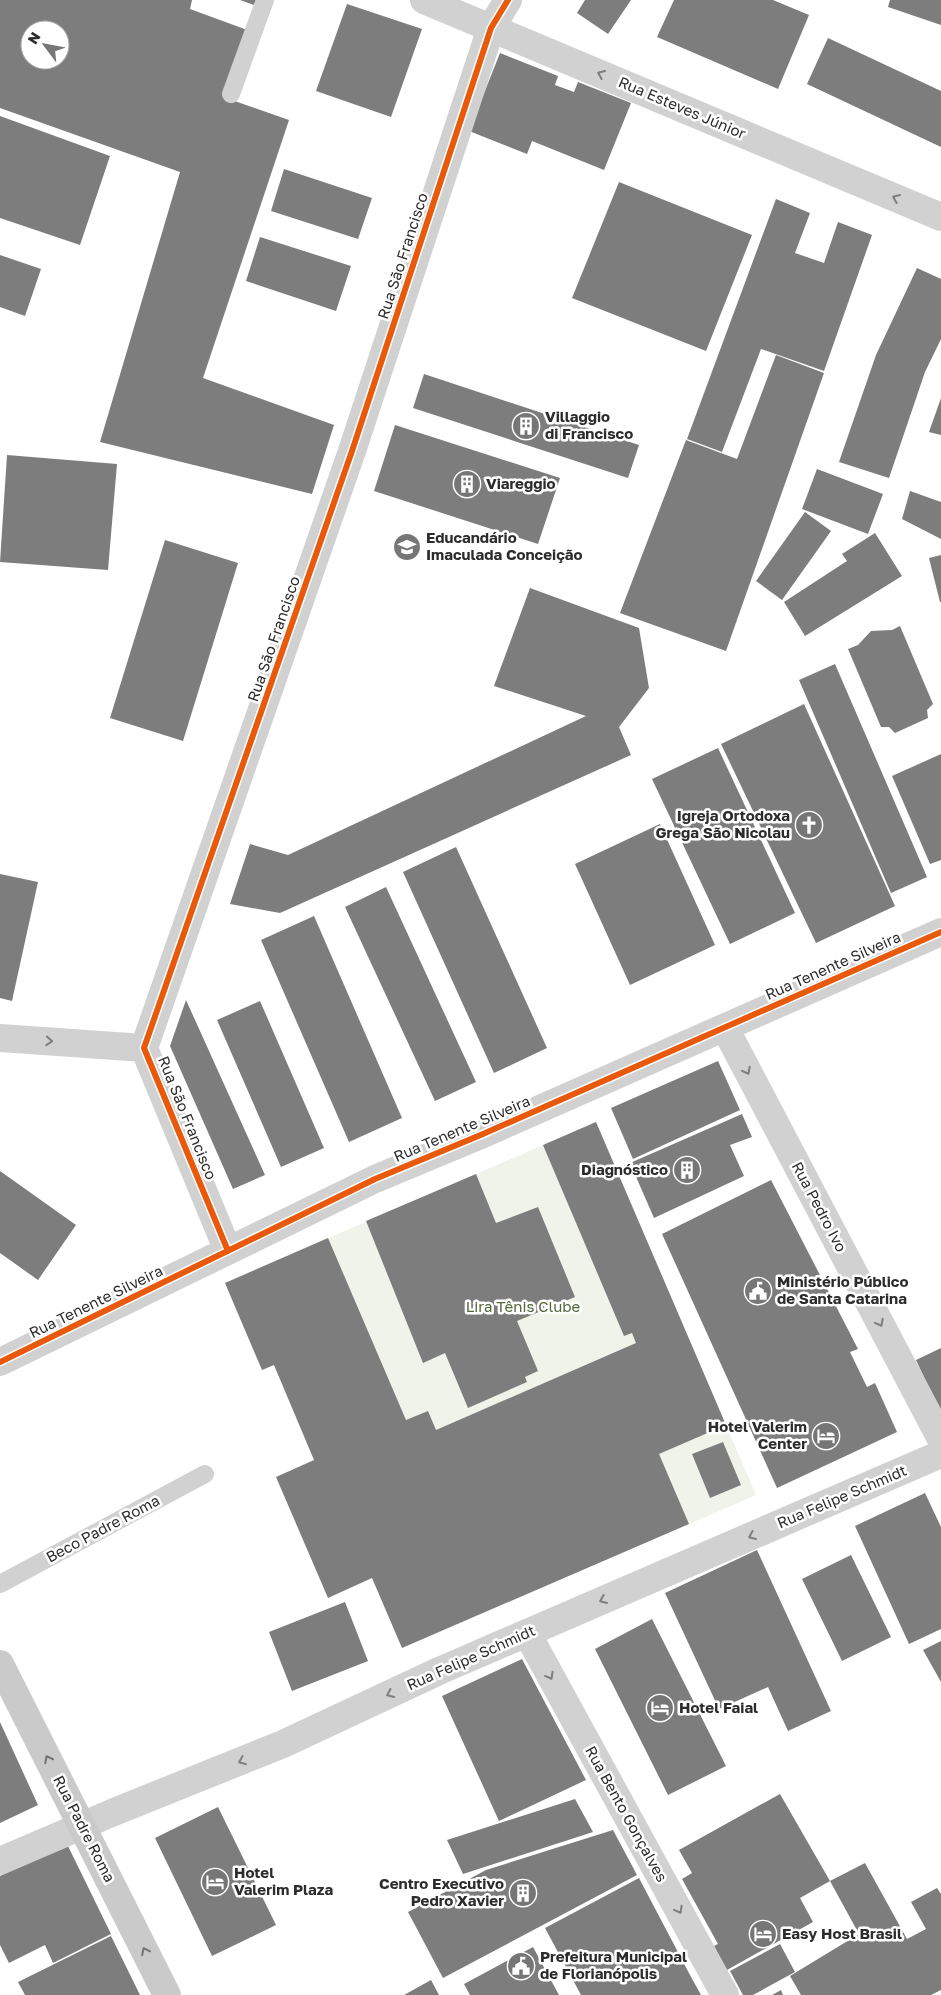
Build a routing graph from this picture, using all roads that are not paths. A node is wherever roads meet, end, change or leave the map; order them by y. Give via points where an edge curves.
1 (264, 0) edge
2 (424, 0) edge
3 (508, 0) edge
4 (491, 28) junction
5 (231, 94) dead end
6 (941, 217) edge
7 (941, 932) edge
8 (725, 1028) junction
9 (0, 1038) edge
10 (144, 1048) junction
11 (228, 1251) junction
12 (0, 1362) edge
13 (941, 1439) edge
14 (941, 1454) edge
15 (205, 1474) dead end
16 (0, 1584) edge
17 (527, 1633) junction
18 (0, 1664) edge
19 (82, 1826) junction
20 (0, 1860) edge
21 (167, 1995) edge
22 (725, 1995) edge

1 - 5 lane
2 - 4 street, Rua Esteves Júnior
3 - 4 street, Rua São Francisco
6 -> 4 street, Rua Esteves Júnior
4 - 10 street, Rua São Francisco via 352,451
7 - 8 street, Rua Tenente Silveira
8 - 11 street, Rua Tenente Silveira via 375,1179
8 -> 13 street, Rua Pedro Ivo
9 -> 10 street
10 - 11 street, Rua São Francisco
11 - 12 street, Rua Tenente Silveira
14 -> 17 street, Rua Felipe Schmidt
15 - 16 lane, Beco Padre Roma
17 -> 19 street, Rua Felipe Schmidt via 283,1744
17 -> 22 street, Rua Bento Gonçalves
19 -> 18 main road, Rua Padre Roma
19 - 20 street, Rua Felipe Schmidt
21 -> 19 main road, Rua Padre Roma

